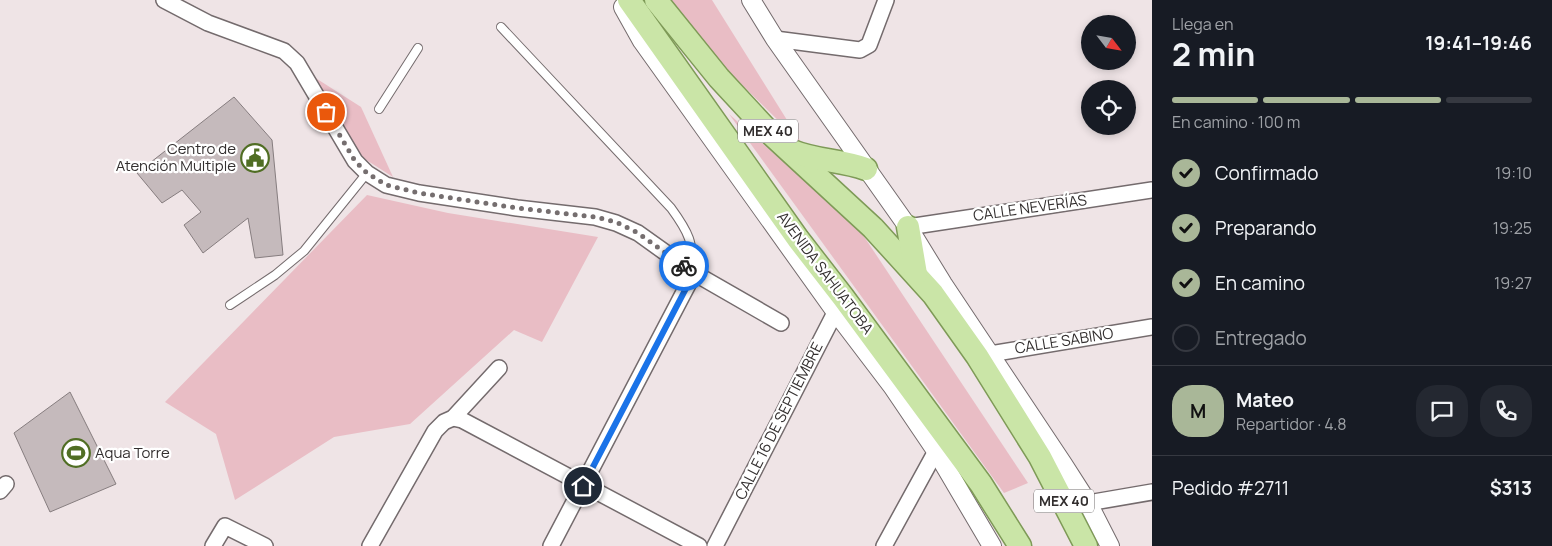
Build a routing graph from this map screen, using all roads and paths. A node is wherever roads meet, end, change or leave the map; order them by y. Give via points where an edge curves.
1 (164, 0) edge
2 (619, 0) edge
3 (630, 0) edge
4 (656, 0) edge
5 (751, 0) edge
6 (886, 0) edge
7 (501, 27) dead end
8 (775, 39) junction
9 (418, 48) dead end
10 (379, 109) dead end
11 (787, 149) junction
12 (866, 169) junction
13 (367, 173) junction
14 (1152, 190) edge
15 (908, 227) junction
16 (694, 273) junction
17 (916, 274) junction
18 (839, 304) junction
19 (230, 305) dead end
20 (781, 323) dead end
21 (1152, 327) edge
22 (983, 355) junction
23 (499, 368) dead end
24 (453, 418) junction
25 (936, 452) junction
26 (583, 486) junction
27 (1152, 492) edge
28 (1088, 503) junction
29 (213, 546) edge
30 (264, 546) edge
31 (370, 546) edge
32 (551, 546) edge
33 (700, 546) edge
34 (715, 546) edge
35 (884, 546) edge
36 (992, 546) edge
37 (1020, 546) edge
38 (1086, 546) edge
39 (1110, 546) edge

1 - 13 street via 208,23 284,51 297,63 355,161
2 - 18 street, AVENIDA SAHUATOBA via 642,41
3 - 18 main road, AVENIDA SAHUATOBA / MEX 40 via 798,238
4 - 11 main road, MEX 40 via 719,78
5 - 8 street
6 - 8 street via 869,45 860,50
7 - 16 lane via 671,208 691,240
8 - 12 street
9 - 10 lane
11 - 12 main road via 808,157 836,160
11 - 17 main road, MEX 40
12 - 15 street
13 - 16 street via 386,185 419,193 616,222 638,233
13 - 19 lane via 293,262
14 - 15 street, CALLE NEVERÍAS
15 - 17 main road
15 - 22 street
16 - 20 street
16 - 26 street
17 - 22 main road, MEX 40
18 - 25 street, AVENIDA SAHUATOBA
18 - 34 street, CALLE 16 DE SEPTIEMBRE
18 - 37 main road, AVENIDA SAHUATOBA / MEX 40 via 981,484
21 - 22 street, CALLE SABINO
22 - 28 street
22 - 38 main road, MEX 40
23 - 24 street
24 - 26 street
24 - 31 street via 435,432
25 - 35 street
25 - 36 street, AVENIDA SAHUATOBA
26 - 32 street
26 - 33 street
27 - 28 street
28 - 39 street
29 - 30 street via 226,526

